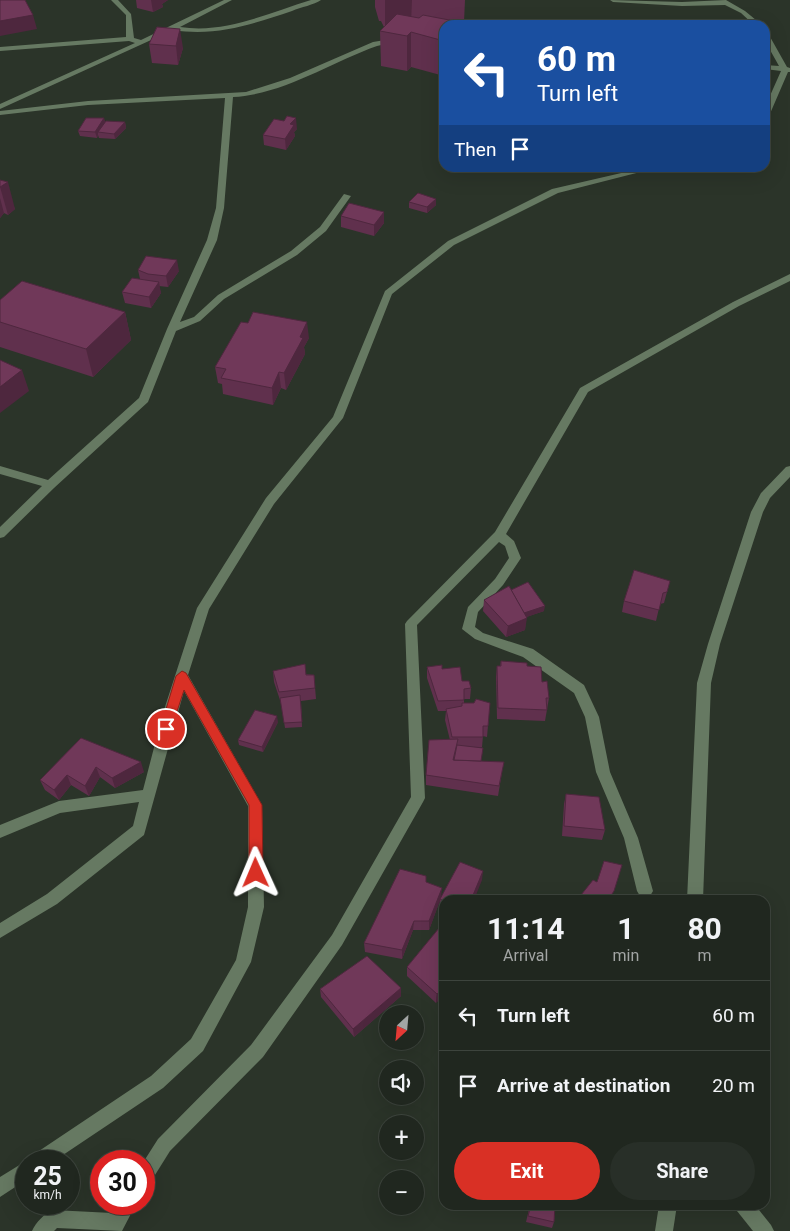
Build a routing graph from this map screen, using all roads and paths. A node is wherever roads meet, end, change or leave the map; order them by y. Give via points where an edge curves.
1 (114, 0) edge
2 (230, 0) edge
3 (318, 0) edge
4 (613, 0) edge
5 (724, 2) edge
6 (754, 20) edge
7 (173, 28) junction
8 (406, 37) edge
9 (130, 39) junction
10 (142, 43) junction
11 (770, 43) edge
12 (0, 49) edge
13 (770, 68) edge
14 (788, 70) edge
15 (229, 96) junction
16 (770, 106) edge
17 (0, 107) edge
18 (0, 113) edge
19 (635, 172) edge
20 (347, 196) dead end
21 (790, 277) edge
22 (172, 329) junction
23 (0, 470) edge
24 (790, 470) edge
25 (50, 485) junction
26 (0, 534) edge
27 (499, 535) junction
28 (182, 676) junction
29 (148, 795) junction
30 (0, 832) edge
31 (645, 892) dead end
32 (695, 895) edge
33 (0, 930) edge
34 (55, 1150) edge
35 (155, 1160) edge
36 (15, 1178) edge
37 (0, 1188) edge
38 (667, 1210) edge
39 (747, 1210) edge
40 (120, 1215) edge
41 (114, 1226) edge
42 (41, 1231) edge
43 (664, 1231) edge
44 (765, 1231) edge

1 - 9 street via 129,15
2 - 7 street
3 - 7 street via 226,29 202,32
4 - 5 street via 682,4
5 - 6 street
7 - 10 street
8 - 15 street via 376,44 293,80
9 - 10 street
9 - 12 street
10 - 17 street
11 - 14 street
13 - 14 street
14 - 16 street
15 - 18 street via 88,103
15 - 22 street via 221,199 212,240
19 - 28 street via 555,191 451,243 388,293 338,418 270,501 203,608
20 - 22 street via 322,229 294,253 227,293 197,319
21 - 27 street via 584,390
22 - 25 street via 144,400
23 - 25 street
24 - 32 street via 765,496 757,512 704,683
25 - 26 street
27 - 31 street via 510,544 515,558 499,582 472,610 468,629 528,653 579,690 592,717 603,772 631,838
27 - 35 street via 411,624 418,798 326,956 256,1051 164,1146
28 - 29 street
28 - 34 street via 255,805 256,907 243,962 197,1045 157,1082
29 - 30 street via 60,807
29 - 33 street via 139,830 52,898
36 - 37 street
38 - 43 street
39 - 44 street
40 - 41 street
41 - 42 street via 53,1219

